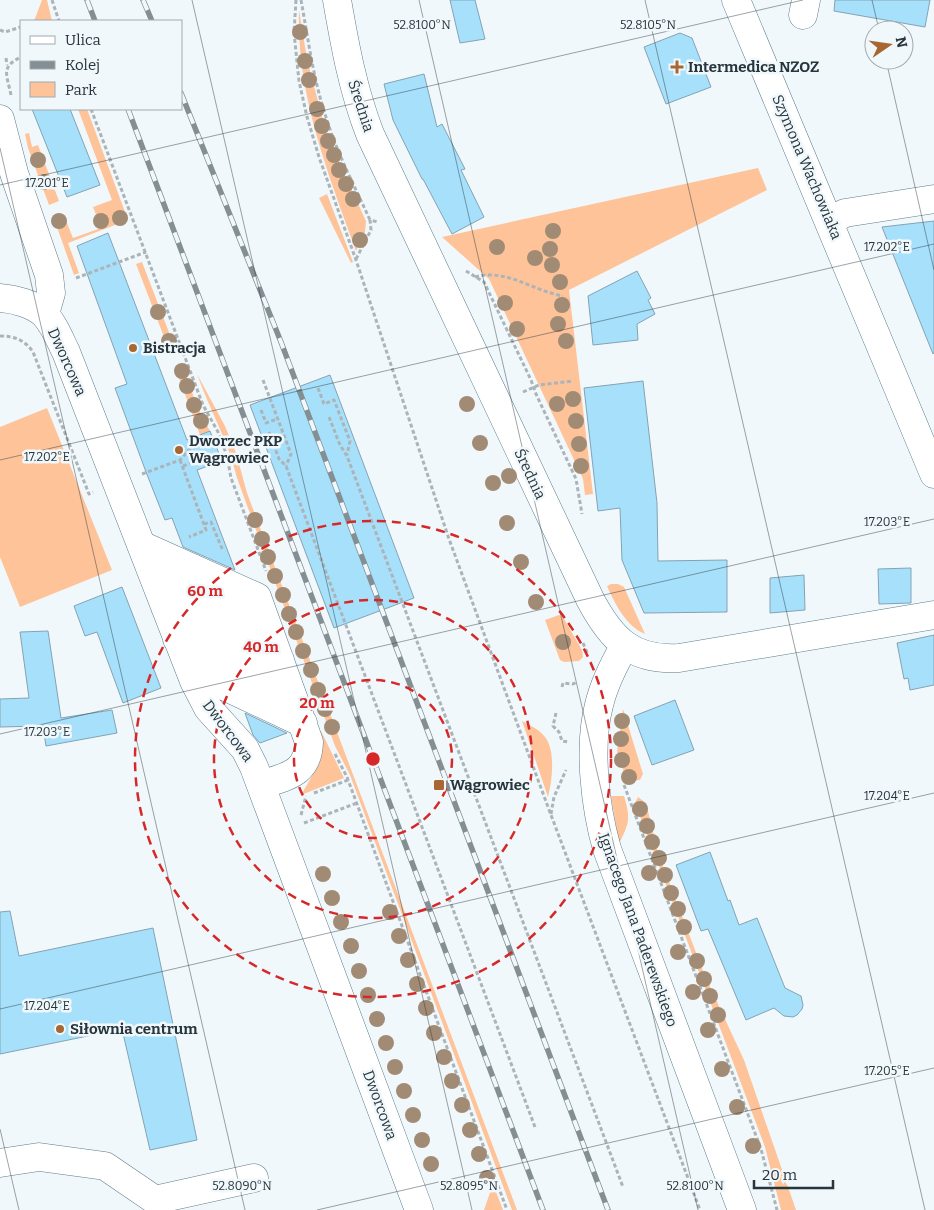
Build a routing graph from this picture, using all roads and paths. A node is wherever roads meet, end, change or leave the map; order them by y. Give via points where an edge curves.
1 (52, 0) edge
2 (296, 0) edge
3 (301, 0) edge
4 (337, 0) edge
5 (736, 0) edge
6 (59, 20) edge
7 (20, 27) edge
8 (0, 30) edge
9 (6, 58) dead end
10 (7, 66) dead end
11 (0, 120) edge
12 (934, 199) edge
13 (370, 220) junction
14 (829, 221) junction
15 (378, 222) dead end
16 (146, 252) dead end
17 (356, 260) junction
18 (459, 267) dead end
19 (475, 276) junction
20 (68, 280) dead end
21 (563, 296) dead end
22 (0, 298) edge
23 (45, 314) junction
24 (0, 336) edge
25 (263, 380) dead end
26 (573, 381) dead end
27 (520, 387) dead end
28 (534, 387) junction
29 (318, 388) dead end
30 (261, 410) dead end
31 (329, 417) dead end
32 (277, 419) junction
33 (269, 432) dead end
34 (214, 440) dead end
35 (347, 456) junction
36 (204, 458) dead end
37 (180, 460) junction
38 (183, 466) junction
39 (286, 466) junction
40 (142, 474) dead end
41 (934, 474) edge
42 (97, 491) dead end
43 (582, 518) dead end
44 (214, 529) dead end
45 (140, 545) junction
46 (263, 563) dead end
47 (255, 566) dead end
48 (153, 576) junction
49 (165, 607) junction
50 (934, 615) edge
51 (268, 629) junction
52 (177, 639) junction
53 (625, 645) junction
54 (280, 660) junction
55 (190, 670) junction
56 (292, 692) junction
57 (556, 713) dead end
58 (303, 723) junction
59 (571, 742) dead end
60 (568, 766) dead end
61 (348, 780) dead end
62 (624, 783) dead end
63 (261, 785) junction
64 (357, 803) dead end
65 (551, 815) junction
66 (301, 817) dead end
67 (303, 823) dead end
68 (535, 1126) dead end
69 (0, 1163) edge
70 (254, 1178) dead end
71 (623, 1187) dead end
72 (419, 1210) edge
73 (700, 1210) edge
74 (742, 1210) edge
75 (777, 1210) edge

1 - 6 path
2 - 17 path via 294,34 307,118
3 - 13 path via 325,115
4 - 53 street, Średnia via 355,90 367,127 590,599 606,627
5 - 14 street, Szymona Wachowiaka
7 - 8 path via 5,32
9 - 10 path
11 - 23 street, Dworcowa via 14,173 49,275 51,293
12 - 14 street via 845,213
13 - 15 path
13 - 17 path via 371,230
14 - 41 street, Szymona Wachowiaka
16 - 20 path
17 - 65 path via 449,539
18 - 19 path
19 - 21 path via 498,274
19 - 28 path via 484,282
22 - 23 street, Dworcowa via 15,300
23 - 45 street, Dworcowa via 66,352
24 - 42 path via 17,339 33,352 89,494
25 - 32 path
26 - 28 path
27 - 28 path via 522,392
28 - 43 path via 576,479
29 - 35 path via 324,404 334,400 350,441
30 - 32 path via 266,423
31 - 35 path
32 - 39 path via 291,454
33 - 39 path via 279,459
34 - 37 path via 190,449
35 - 71 path
36 - 38 path
37 - 38 path
37 - 40 path
38 - 44 path via 204,523 211,522
39 - 68 path
45 - 48 street, Dworcowa
45 - 51 street via 257,597
46 - 47 path
48 - 49 street, Dworcowa
48 - 51 street
49 - 52 street, Dworcowa
49 - 54 street
50 - 53 street, Średnia via 680,658 645,656
51 - 54 street
52 - 55 street, Dworcowa
52 - 56 street
53 - 74 street, Ignacego Jana Paderewskiego via 608,678 597,715 594,763 599,818 606,849
54 - 56 street
55 - 58 street
55 - 63 street, Dworcowa via 208,708 245,749
56 - 58 street
57 - 59 path via 553,726 562,741
58 - 63 street via 309,751 302,767
60 - 65 path via 554,797
61 - 66 path via 306,797
62 - 75 path via 761,1149
63 - 72 street, Dworcowa
64 - 67 path
65 - 73 path
69 - 70 street via 38,1156 105,1166 155,1200

